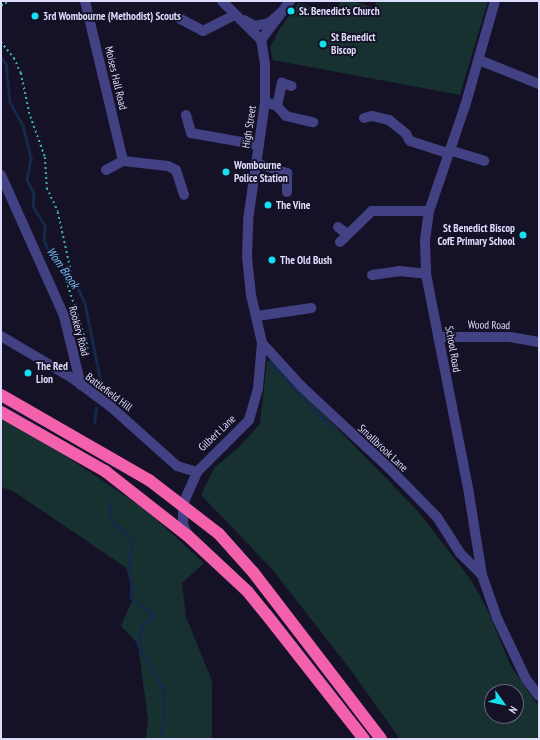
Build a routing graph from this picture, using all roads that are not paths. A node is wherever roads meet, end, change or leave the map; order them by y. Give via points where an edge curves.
1 (85, 1) edge
2 (222, 1) edge
3 (290, 1) edge
4 (496, 1) edge
5 (284, 10) junction
6 (175, 16) dead end
7 (236, 16) junction
8 (261, 40) junction
9 (480, 60) junction
10 (539, 84) edge
11 (292, 86) dead end
12 (265, 102) junction
13 (277, 106) junction
14 (186, 115) dead end
15 (364, 118) dead end
16 (313, 122) dead end
17 (258, 145) junction
18 (448, 152) junction
19 (123, 161) junction
20 (484, 161) dead end
21 (256, 163) junction
22 (106, 170) dead end
23 (1, 175) edge
24 (287, 192) dead end
25 (184, 195) dead end
26 (429, 211) junction
27 (338, 227) dead end
28 (347, 234) junction
29 (340, 242) dead end
30 (426, 274) junction
31 (372, 275) dead end
32 (311, 308) dead end
33 (257, 316) junction
34 (1, 336) edge
35 (438, 337) junction
36 (539, 342) edge
37 (262, 344) junction
38 (81, 385) junction
39 (1, 395) edge
40 (1, 412) edge
41 (197, 472) junction
42 (183, 504) junction
43 (188, 536) junction
44 (482, 575) junction
45 (539, 696) edge
46 (364, 739) edge
47 (381, 739) edge

1 - 19 street, Moises Hall Road
2 - 7 street
3 - 5 street
4 - 9 street, School Road
5 - 7 street via 269,23 255,26
5 - 8 street
6 - 7 street via 203,31
7 - 8 street
8 - 12 street, High Street via 267,82
9 - 10 street
9 - 18 street, School Road
11 - 13 street via 282,83
12 - 13 street
12 - 17 street, High Street
13 - 16 street via 286,116
14 - 17 street via 189,131
15 - 18 street via 372,116 389,120 406,134 410,141
17 - 21 street, High Street
18 - 20 street
18 - 26 street, School Road
19 - 22 street
19 - 25 street via 156,164 176,170
21 - 24 street via 287,173
21 - 33 street, High Street via 248,220 247,257 251,295
23 - 38 street, Rookery Road via 64,316
26 - 28 street via 372,211
26 - 30 street, School Road via 425,241
27 - 28 street
28 - 29 street
30 - 31 street via 399,271
30 - 35 street, School Road
32 - 33 street
33 - 37 street, High Street
34 - 38 street, Battlefield Hill
35 - 36 street, Wood Road via 510,337
35 - 44 street, School Road
37 - 41 street, Gilbert Lane via 258,388 249,420
37 - 44 street, Smallbrook Lane via 301,386 388,467 437,517 460,553
38 - 41 street, Battlefield Hill via 143,434 177,466
39 - 42 highway via 149,480
40 - 43 highway via 105,471
41 - 42 street, Gilbert Lane
42 - 43 street, Gilbert Lane via 183,524
42 - 47 highway via 219,534 253,572
43 - 46 highway via 248,592
44 - 45 street, School Road via 497,618 526,679

